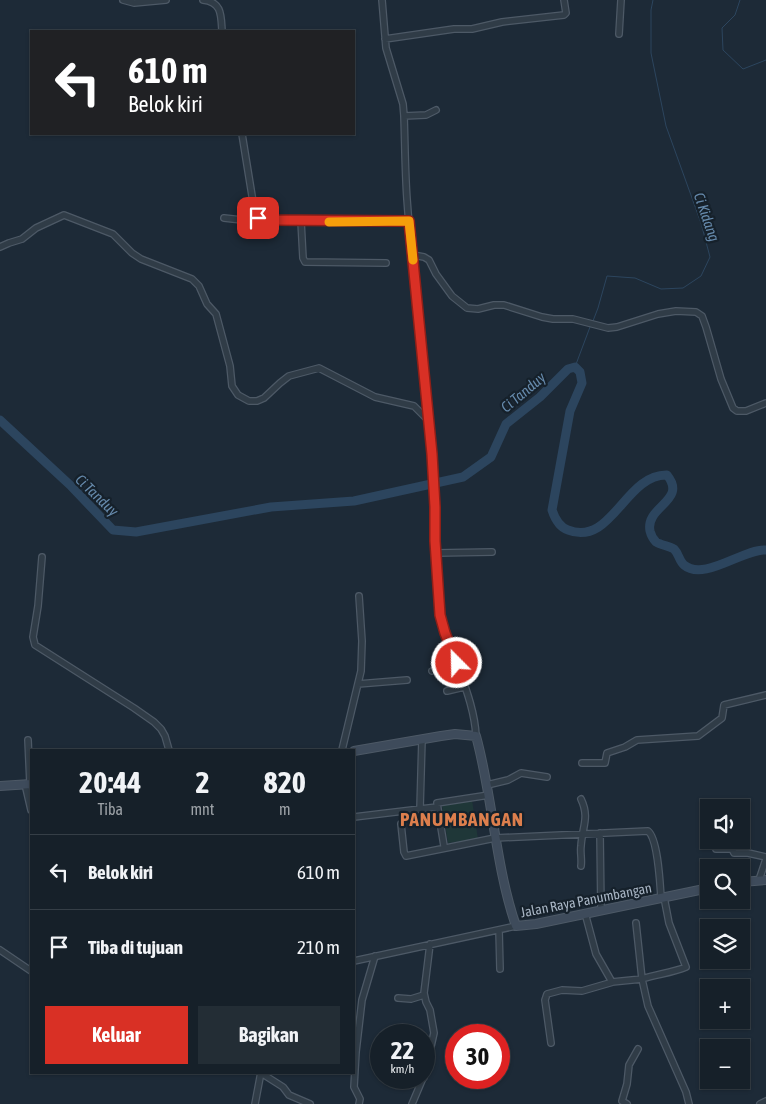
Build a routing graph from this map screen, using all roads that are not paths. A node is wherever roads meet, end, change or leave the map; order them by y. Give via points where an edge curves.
1 (123, 0) edge
2 (166, 0) edge
3 (202, 0) edge
4 (382, 0) edge
5 (564, 0) edge
6 (621, 0) edge
7 (222, 30) edge
8 (619, 34) dead end
9 (385, 39) junction
10 (436, 110) dead end
11 (404, 116) junction
12 (242, 135) edge
13 (224, 218) dead end
14 (258, 218) junction
15 (301, 221) junction
16 (409, 221) junction
17 (0, 247) edge
18 (413, 255) junction
19 (386, 263) dead end
20 (766, 404) edge
21 (429, 422) junction
22 (492, 552) dead end
23 (436, 553) junction
24 (42, 557) dead end
25 (359, 596) dead end
26 (457, 663) junction
27 (432, 671) dead end
28 (407, 680) dead end
29 (358, 684) junction
30 (464, 686) junction
31 (447, 691) dead end
32 (766, 695) edge
33 (476, 736) junction
34 (422, 739) junction
35 (28, 740) dead end
36 (169, 749) edge
37 (342, 749) edge
38 (355, 751) edge
39 (582, 763) dead end
40 (547, 777) dead end
41 (29, 784) edge
42 (486, 785) junction
43 (0, 786) edge
44 (489, 796) junction
45 (30, 797) edge
46 (581, 799) dead end
47 (437, 807) junction
48 (420, 809) junction
49 (355, 817) edge
50 (400, 824) dead end
51 (583, 833) junction
52 (600, 834) junction
53 (495, 838) junction
54 (446, 848) junction
55 (732, 849) edge
56 (766, 858) edge
57 (581, 866) dead end
58 (762, 880) edge
59 (700, 890) edge
60 (662, 897) junction
61 (601, 910) junction
62 (585, 914) junction
63 (636, 923) dead end
64 (516, 926) junction
65 (499, 930) junction
66 (430, 944) junction
67 (0, 950) edge
68 (375, 956) junction
69 (355, 961) edge
70 (500, 969) dead end
71 (30, 970) edge
72 (642, 979) junction
73 (613, 982) junction
74 (424, 995) junction
75 (398, 998) dead end
76 (433, 1024) edge
77 (551, 1043) dead end
78 (355, 1049) edge
79 (638, 1049) dead end
80 (261, 1074) edge
81 (263, 1074) edge
82 (354, 1074) edge
83 (419, 1089) edge
84 (766, 1101) edge
85 (255, 1104) edge
86 (310, 1104) edge
87 (359, 1104) edge
88 (412, 1104) edge
89 (627, 1104) edge
90 (689, 1104) edge
91 (760, 1104) edge

1 - 2 street
3 - 7 street via 215,3
4 - 9 street
5 - 9 street via 564,15
6 - 8 street
9 - 11 street
10 - 11 street via 426,115
11 - 16 street
12 - 14 street
13 - 14 street
14 - 15 street
15 - 16 street
15 - 19 street via 305,262
16 - 18 street
17 - 21 street via 22,239 36,228 64,215 111,233 141,259 192,279 197,284 216,314 232,386 238,395 257,401 289,376 319,368 374,397 411,405
18 - 20 street via 427,258 452,296 467,308 504,305 553,319 570,318 602,327 617,327 667,312 692,310 702,316 733,408 746,411
18 - 21 street
21 - 23 street
22 - 23 street
23 - 26 street via 442,624
24 - 36 street via 33,637 35,645 154,722 161,729
25 - 29 street via 362,650
26 - 27 street
26 - 30 street
28 - 29 street
29 - 37 street
30 - 31 street
30 - 33 street
32 - 39 street via 726,704 722,718 701,735 636,740 607,753 605,763
33 - 34 main road via 455,734
33 - 42 main road, Jalan Raya Panumbangan
34 - 38 main road
34 - 48 street
35 - 41 street
40 - 42 street via 521,773
41 - 43 main road
41 - 45 street
42 - 44 main road, Jalan Raya Panumbangan
44 - 47 street via 439,802
44 - 53 main road, Jalan Raya Panumbangan
46 - 51 street via 586,810
47 - 48 street
47 - 54 street via 442,844
48 - 49 street
50 - 54 street via 406,856
51 - 52 street
51 - 53 street
51 - 57 street
52 - 60 street via 650,832
52 - 61 street
53 - 54 street
53 - 64 main road, Jalan Raya Panumbangan
55 - 56 street via 734,853
56 - 58 street
59 - 60 main road, Jalan Raya Panumbangan
60 - 61 main road, Jalan Raya Panumbangan
60 - 72 street via 686,967
61 - 62 main road, Jalan Raya Panumbangan
62 - 64 main road, Jalan Raya Panumbangan
62 - 73 street via 596,954
63 - 72 street
64 - 65 street
65 - 66 street
65 - 70 street
66 - 68 street
66 - 74 street
67 - 71 street
68 - 69 street
68 - 78 street via 362,1000
72 - 73 street
72 - 90 street via 648,1006
73 - 77 street via 582,991 562,990 547,994
74 - 75 street
74 - 76 street
79 - 89 street via 629,1064 622,1101
80 - 85 street
81 - 86 street via 283,1087 289,1096
82 - 87 street
83 - 88 street
84 - 91 street

